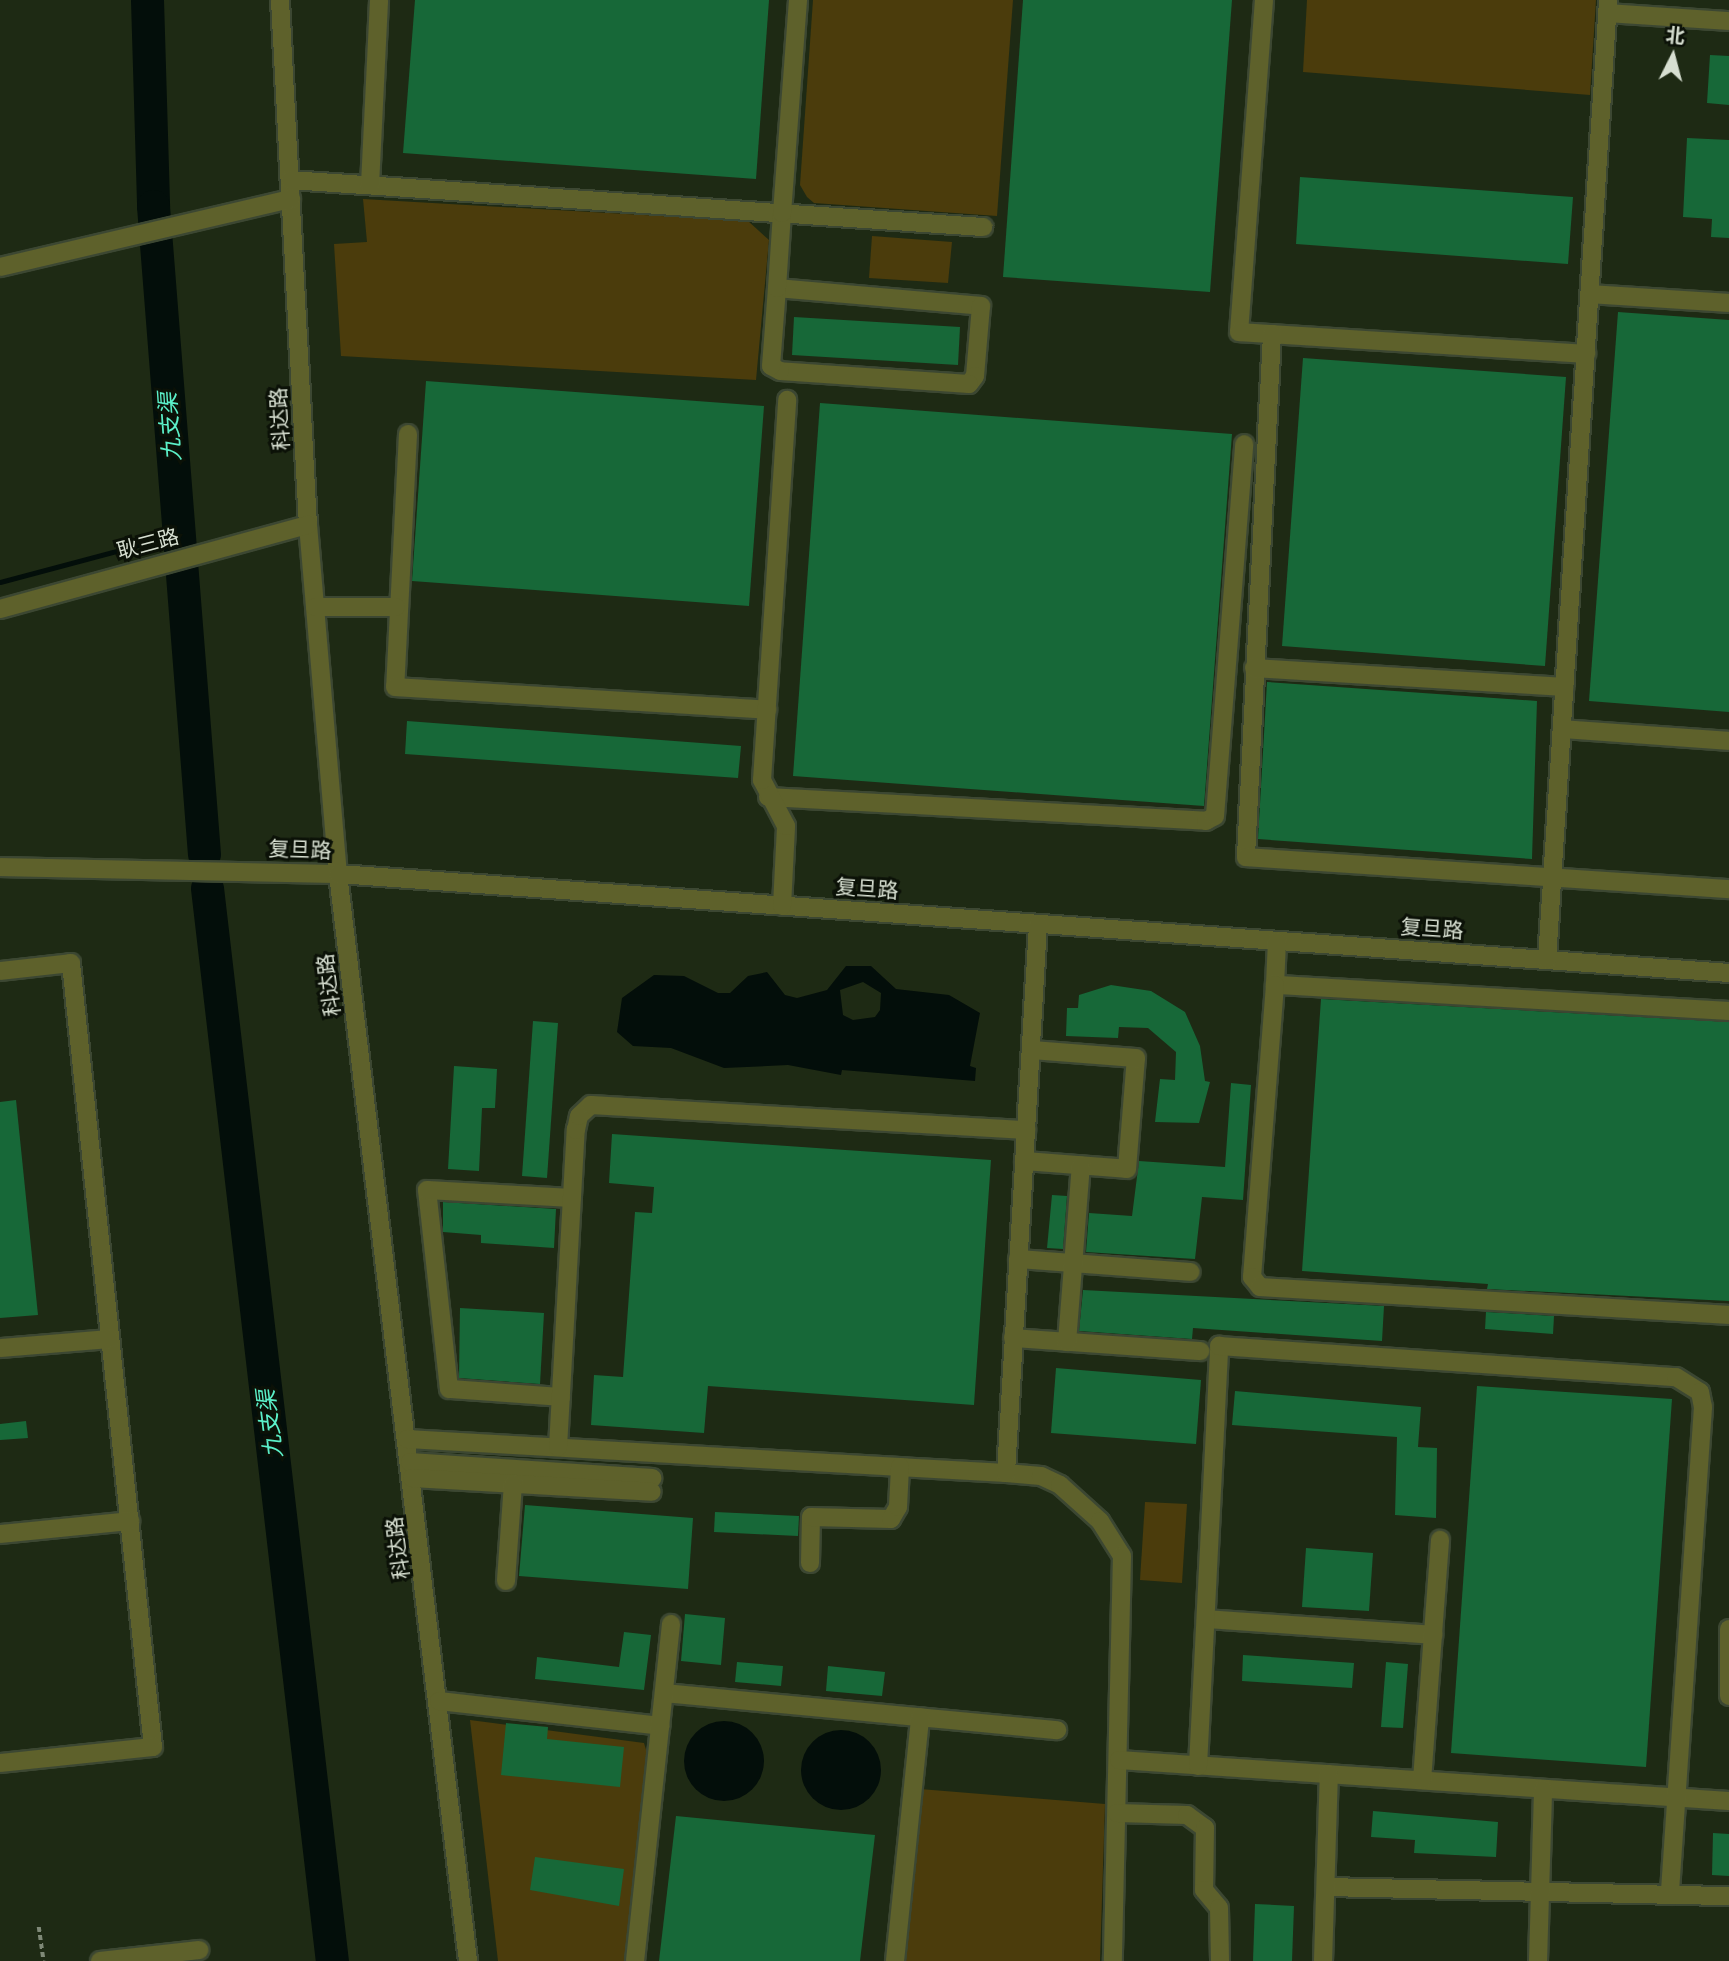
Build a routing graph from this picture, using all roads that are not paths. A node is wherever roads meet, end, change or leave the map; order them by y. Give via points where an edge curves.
1 (280, 0) edge
2 (379, 0) edge
3 (798, 0) edge
4 (1264, 0) edge
5 (1608, 7) edge
6 (1729, 21) edge
7 (290, 180) junction
8 (370, 185) junction
9 (291, 199) junction
10 (782, 213) junction
11 (983, 227) dead end
12 (0, 267) edge
13 (777, 288) junction
14 (1590, 294) junction
15 (1729, 303) edge
16 (1272, 334) junction
17 (1586, 354) junction
18 (787, 400) dead end
19 (408, 434) dead end
20 (1244, 444) dead end
21 (308, 525) junction
22 (315, 607) junction
23 (396, 607) junction
24 (0, 609) edge
25 (1254, 668) junction
26 (1564, 687) junction
27 (767, 710) junction
28 (1562, 729) junction
29 (1729, 741) edge
30 (768, 797) junction
31 (0, 867) edge
32 (338, 874) junction
33 (1552, 878) junction
34 (1729, 888) edge
35 (782, 906) junction
36 (1038, 924) junction
37 (1277, 941) junction
38 (1547, 960) junction
39 (0, 971) edge
40 (1729, 973) edge
41 (1275, 985) junction
42 (1729, 1011) edge
43 (1031, 1050) junction
44 (1026, 1130) junction
45 (1024, 1161) junction
46 (1081, 1166) junction
47 (572, 1199) junction
48 (1018, 1259) junction
49 (1073, 1263) junction
50 (1191, 1272) dead end
51 (1729, 1315) edge
52 (1013, 1338) junction
53 (110, 1339) junction
54 (1067, 1342) junction
55 (0, 1348) edge
56 (1201, 1350) dead end
57 (561, 1397) junction
58 (407, 1439) junction
59 (558, 1447) junction
60 (900, 1467) junction
61 (411, 1470) junction
62 (1006, 1473) junction
63 (513, 1484) junction
64 (130, 1521) junction
65 (0, 1534) edge
66 (1440, 1540) dead end
67 (810, 1563) dead end
68 (506, 1581) dead end
69 (1206, 1619) junction
70 (671, 1625) dead end
71 (1729, 1629) edge
72 (1433, 1634) junction
73 (664, 1693) junction
74 (1729, 1696) edge
75 (439, 1701) junction
76 (920, 1717) junction
77 (661, 1726) junction
78 (1057, 1730) dead end
79 (1119, 1760) junction
80 (0, 1763) edge
81 (1198, 1766) junction
82 (1329, 1774) junction
83 (1422, 1780) junction
84 (1543, 1789) junction
85 (1675, 1798) junction
86 (1729, 1801) edge
87 (1117, 1813) junction
88 (1325, 1887) junction
89 (1540, 1892) junction
90 (1670, 1895) junction
91 (1729, 1896) edge
92 (199, 1950) dead end
93 (158, 1958) edge
94 (100, 1961) edge
95 (468, 1961) edge
96 (635, 1961) edge
97 (895, 1961) edge
98 (1113, 1961) edge
99 (1220, 1961) edge
100 (1323, 1961) edge
101 (1538, 1961) edge

1 - 7 street, 科达路
2 - 8 street
3 - 10 street
4 - 16 street via 1239,332
5 - 6 street
5 - 14 street
7 - 8 street
7 - 9 street, 科达路
8 - 10 street
9 - 12 street via 121,234
9 - 21 street, 科达路
10 - 11 street
10 - 13 street
13 - 13 street via 771,366 780,372 969,384 975,376 981,306
14 - 15 street
14 - 17 street
16 - 17 street
16 - 25 street
17 - 26 street
18 - 27 street
19 - 23 street
20 - 30 street via 1215,816 1206,821
21 - 22 street, 科达路
21 - 24 street, 耿三路
22 - 23 street
22 - 32 street, 科达路
23 - 27 street via 395,687
25 - 26 street
25 - 33 street via 1246,857
26 - 28 street
27 - 30 street via 762,780
28 - 29 street
28 - 33 street
30 - 35 street via 786,826
31 - 32 street, 复旦路
32 - 35 street, 复旦路
32 - 58 street, 科达路
33 - 34 street
33 - 38 street
35 - 36 street, 复旦路
36 - 37 street, 复旦路
36 - 43 street
37 - 38 street, 复旦路
37 - 41 street
38 - 40 street, 复旦路
39 - 53 street via 71,963
41 - 42 street
41 - 51 street via 1252,1277 1260,1287
43 - 44 street
43 - 46 street via 1136,1058 1128,1169
44 - 45 street
44 - 47 street via 590,1105 579,1116 576,1129
45 - 46 street
45 - 48 street
46 - 49 street
47 - 57 street
47 - 57 street via 426,1190 449,1388
48 - 49 street
48 - 52 street
49 - 50 street
49 - 54 street
52 - 54 street
52 - 62 street
53 - 55 street
53 - 64 street
54 - 56 street
57 - 59 street
58 - 59 street
58 - 61 street, 科达路
59 - 60 street
60 - 62 street
60 - 67 street via 898,1507 891,1519 811,1517
61 - 63 street
61 - 63 street via 652,1485
61 - 75 street, 科达路
62 - 79 street via 1041,1476 1060,1485 1100,1521 1122,1556
63 - 68 street
64 - 65 street
64 - 80 street via 153,1747
66 - 72 street
69 - 72 street
69 - 81 street
69 - 85 street via 1219,1346 1676,1377 1691,1382 1703,1407
70 - 73 street
71 - 74 street
72 - 83 street
73 - 76 street
73 - 77 street
75 - 77 street
75 - 95 street, 科达路
76 - 78 street
76 - 97 street
77 - 96 street
79 - 81 street
79 - 87 street
81 - 82 street
82 - 83 street
82 - 88 street
83 - 84 street
84 - 85 street
84 - 89 street
85 - 86 street
85 - 90 street
87 - 98 street
87 - 99 street via 1187,1815 1205,1828 1205,1890 1219,1908
88 - 89 street
88 - 100 street
89 - 90 street
89 - 101 street
90 - 91 street
92 - 93 street
93 - 94 street

